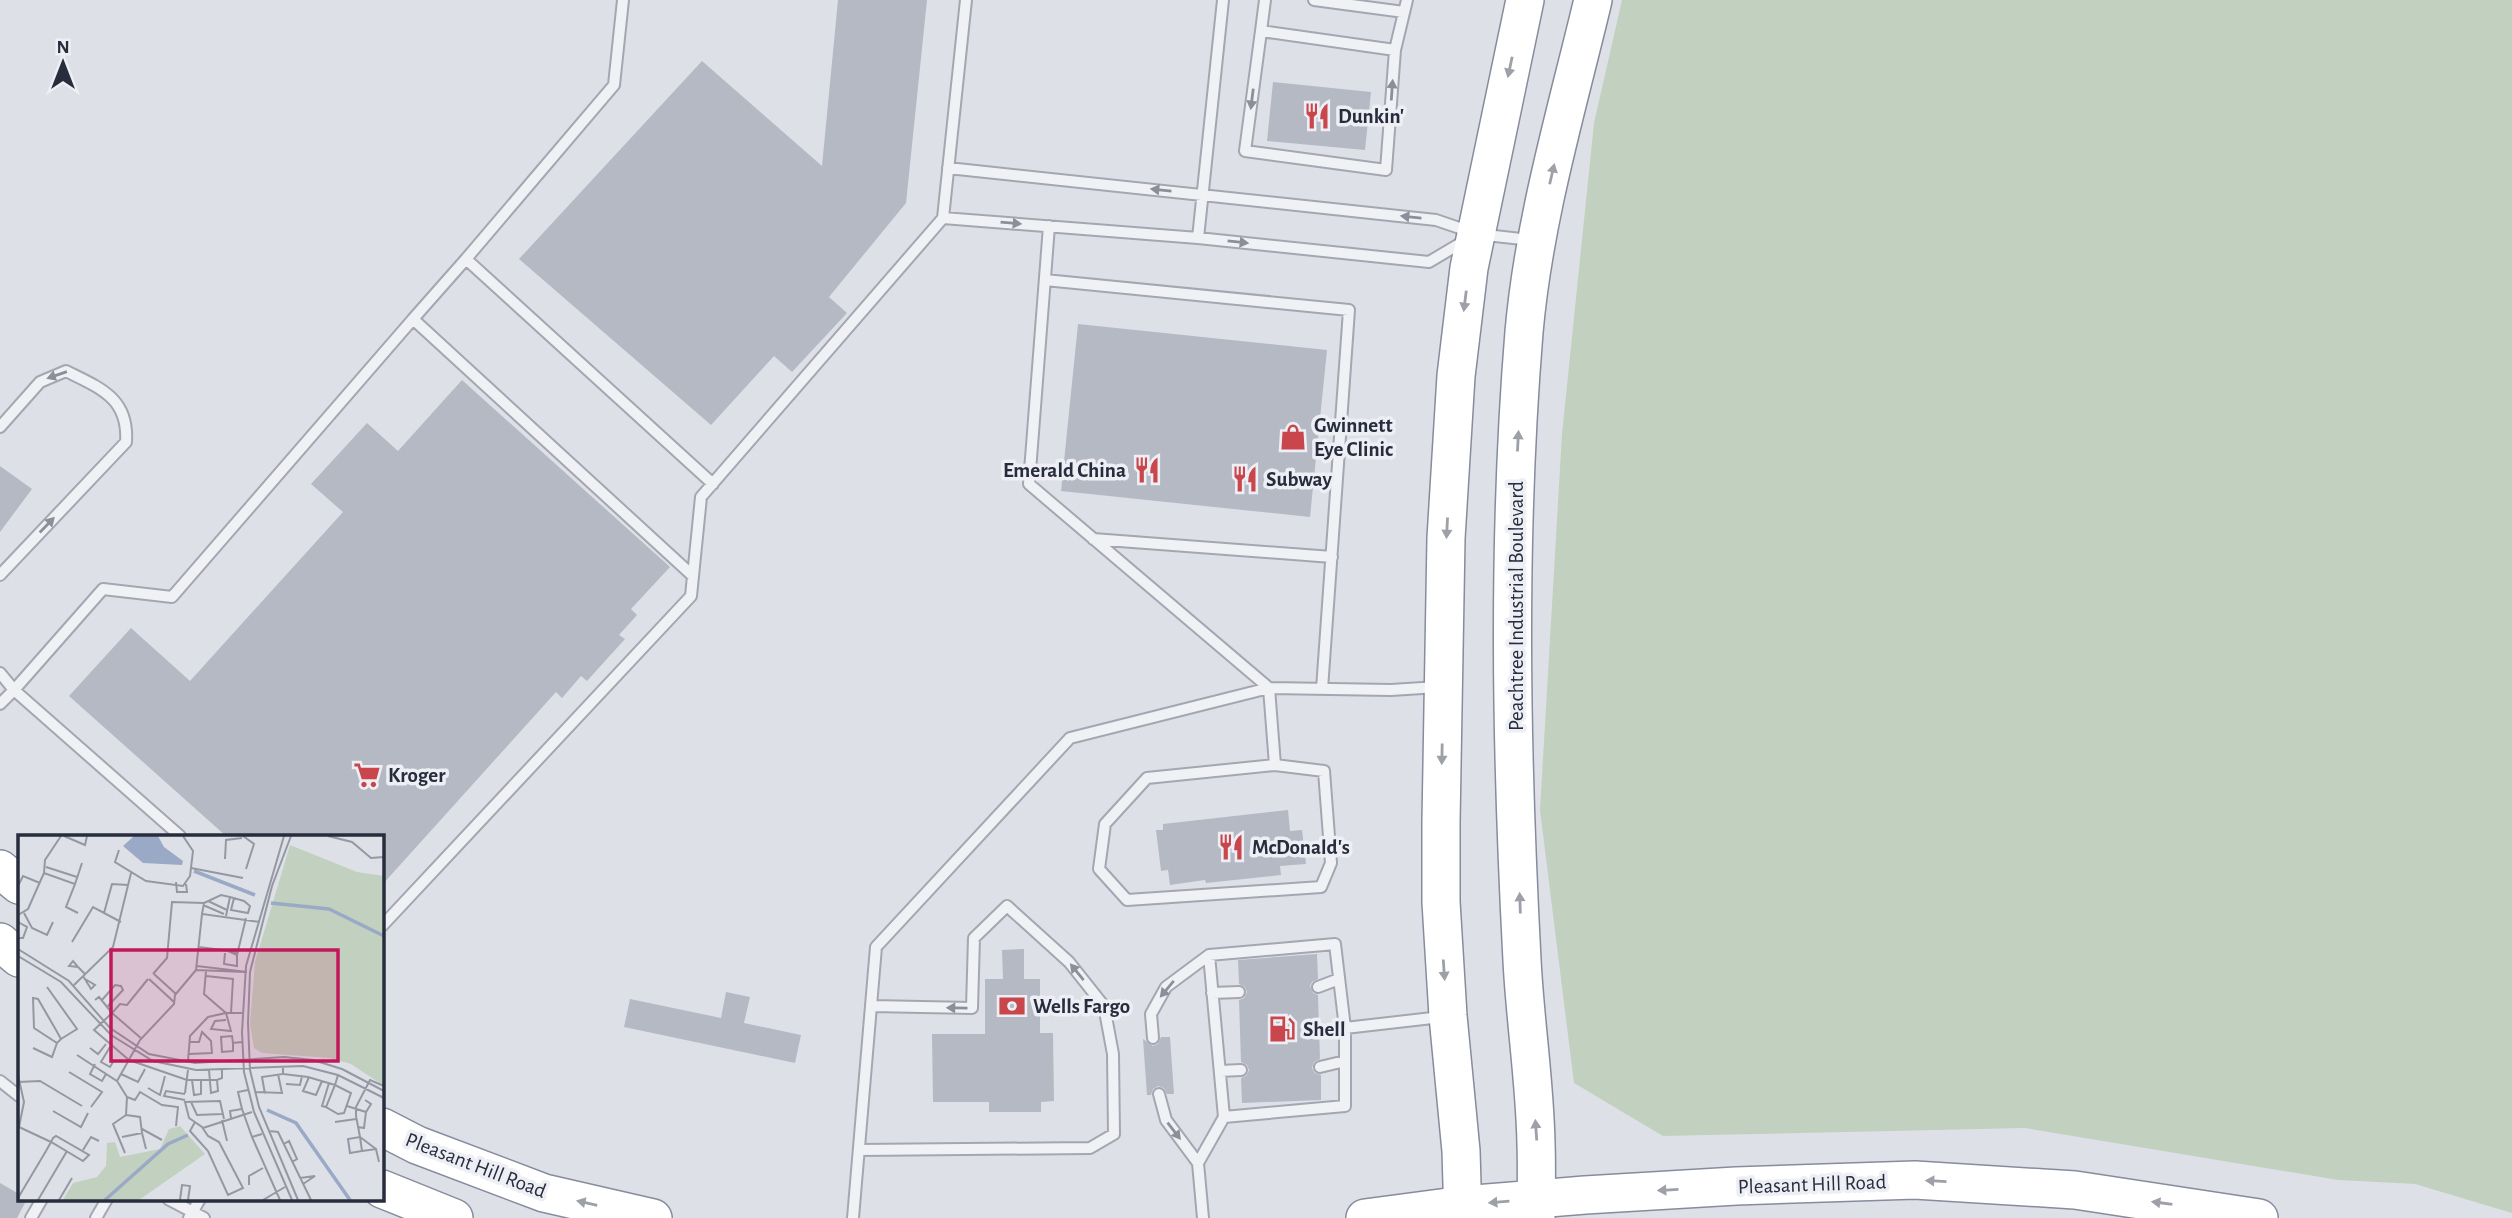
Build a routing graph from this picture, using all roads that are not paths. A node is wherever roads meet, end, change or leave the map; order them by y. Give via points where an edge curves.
1 (623, 0) edge
2 (966, 0) edge
3 (1223, 0) edge
4 (1265, 0) edge
5 (1314, 0) edge
6 (1407, 0) edge
7 (1525, 0) edge
8 (1593, 0) edge
9 (1404, 12) junction
10 (1261, 31) junction
11 (1395, 50) junction
12 (948, 168) junction
13 (1201, 194) junction
14 (943, 218) junction
15 (1049, 226) junction
16 (1477, 234) junction
17 (1198, 238) junction
18 (1536, 241) junction
19 (466, 259) junction
20 (1045, 281) junction
21 (413, 318) junction
22 (0, 427) edge
23 (713, 484) junction
24 (1093, 539) junction
25 (1332, 556) junction
26 (0, 575) edge
27 (693, 576) junction
28 (0, 673) edge
29 (1444, 686) junction
30 (1269, 688) junction
31 (1322, 689) junction
32 (14, 690) junction
33 (0, 704) edge
34 (1275, 765) junction
35 (179, 835) edge
36 (0, 869) edge
37 (18, 884) edge
38 (383, 925) edge
39 (0, 942) edge
40 (1209, 955) junction
41 (18, 957) edge
42 (1339, 979) junction
43 (1318, 987) dead end
44 (1239, 992) dead end
45 (1212, 993) junction
46 (872, 1006) junction
47 (1448, 1016) junction
48 (1345, 1028) junction
49 (1153, 1038) dead end
50 (1345, 1061) junction
51 (1320, 1067) dead end
52 (1241, 1070) dead end
53 (1220, 1071) junction
54 (0, 1081) edge
55 (1159, 1094) dead end
56 (18, 1095) edge
57 (1224, 1117) junction
58 (383, 1128) edge
59 (859, 1150) junction
60 (1198, 1163) junction
61 (383, 1189) edge
62 (41, 1200) edge
63 (106, 1200) edge
64 (169, 1200) edge
65 (1536, 1208) edge
66 (1463, 1212) edge
67 (191, 1215) edge
68 (32, 1218) edge
69 (96, 1218) edge
70 (204, 1218) edge
71 (454, 1218) edge
72 (653, 1218) edge
73 (853, 1218) edge
74 (1203, 1218) edge
75 (1365, 1218) edge
76 (2259, 1218) edge

1 - 19 lane via 614,85
2 - 12 lane
3 - 13 lane
4 - 10 lane
5 - 9 lane
6 - 9 lane
7 -> 16 highway
18 -> 8 highway, Peachtree Industrial Boulevard
9 - 11 lane
10 - 11 lane
10 -> 11 lane via 1245,151 1386,170
13 -> 12 lane
12 - 14 lane
16 -> 13 lane via 1436,219
13 - 17 lane
14 -> 15 lane
14 - 23 lane
15 - 17 lane
15 - 20 lane
17 -> 16 lane via 1429,262
16 - 18 lane
16 -> 29 highway via 1456,376
65 -> 18 highway, Peachtree Industrial Boulevard via 1516,814 1512,567 1524,330
19 - 21 lane
19 - 23 lane
20 - 24 lane via 1029,484
20 - 25 lane via 1349,310
21 - 27 lane
21 - 32 lane via 172,597 103,589
26 -> 22 lane via 126,442 127,424 109,393 66,370 40,382
23 - 27 lane via 701,497
24 - 25 lane
24 - 30 lane
25 - 31 lane
27 - 38 lane via 691,596
28 - 32 lane
29 - 31 lane
29 -> 47 highway via 1441,875
30 - 31 lane
30 - 34 lane
30 - 46 lane via 1070,738 877,947
32 - 33 lane
32 - 35 lane
34 - 34 lane via 1147,778 1105,824 1099,869 1127,900 1321,887 1331,863 1324,771
36 - 37 highway
39 - 41 highway
40 - 42 lane via 1335,944
40 - 45 lane
40 -> 49 lane via 1166,987 1151,1014
42 - 43 lane
42 - 48 lane
44 - 45 lane
45 - 53 lane
46 - 59 lane
59 -> 46 lane via 1090,1148 1114,1134 1113,1054 1104,1006 1069,962 1007,906 974,939 972,1008
47 - 48 lane
47 - 66 highway
48 - 50 lane
50 - 51 lane
50 - 57 lane via 1345,1106
52 - 53 lane
53 - 57 lane
54 - 56 lane
55 -> 60 lane via 1166,1120
57 - 60 lane
72 -> 58 highway, Pleasant Hill Road via 544,1194
59 - 73 lane
60 - 74 lane
61 - 71 highway
62 - 68 lane
63 - 69 lane
64 - 67 lane
65 -> 66 highway, Pleasant Hill Road
76 -> 65 highway, Pleasant Hill Road via 2075,1190 1915,1181 1736,1186
66 - 75 highway, Pleasant Hill Road
67 - 70 lane

